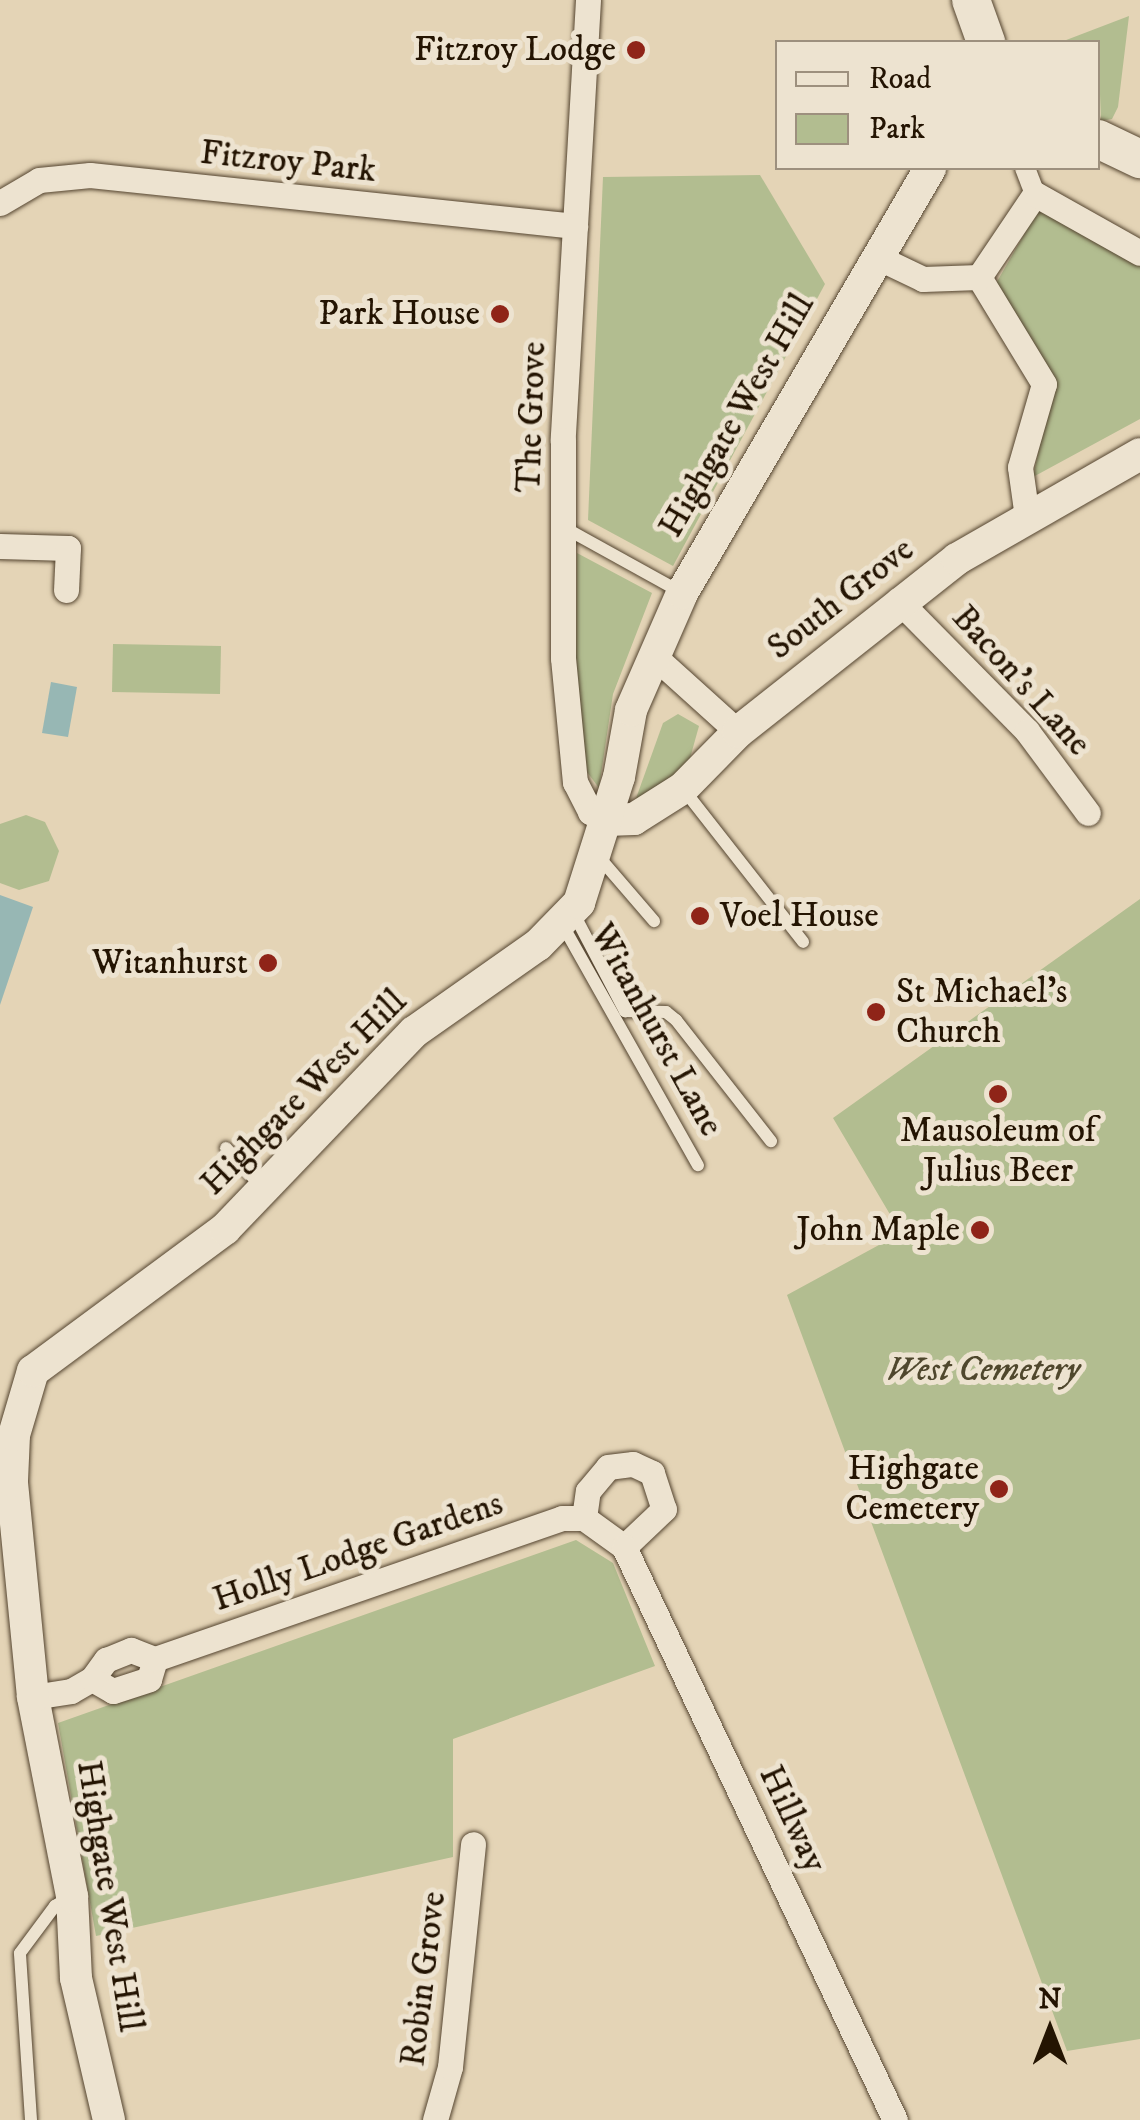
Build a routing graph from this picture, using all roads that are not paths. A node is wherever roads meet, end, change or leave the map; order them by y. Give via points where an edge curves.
1 (588, 0) edge
2 (971, 0) edge
3 (985, 40) edge
4 (1100, 139) edge
5 (1138, 146) edge
6 (929, 170) edge
7 (1026, 170) edge
8 (1034, 194) junction
9 (0, 203) edge
10 (575, 226) junction
11 (1140, 253) edge
12 (877, 257) junction
13 (979, 278) junction
14 (1140, 454) edge
15 (1027, 517) junction
16 (563, 527) junction
17 (0, 546) edge
18 (66, 590) dead end
19 (682, 593) junction
20 (898, 600) junction
21 (655, 656) junction
22 (738, 732) junction
23 (683, 788) junction
24 (1088, 813) dead end
25 (607, 820) junction
26 (596, 855) junction
27 (567, 918) junction
28 (654, 921) dead end
29 (804, 942) dead end
30 (771, 1141) dead end
31 (226, 1148) dead end
32 (698, 1165) dead end
33 (264, 1189) junction
34 (584, 1518) junction
35 (624, 1548) junction
36 (10, 1575) edge
37 (33, 1697) junction
38 (473, 1844) dead end
39 (72, 1896) junction
40 (30, 2120) edge
41 (108, 2120) edge
42 (435, 2120) edge
43 (895, 2120) edge

1 - 10 street, The Grove
2 - 3 main road
4 - 5 main road
6 - 12 street, Highgate West Hill
7 - 8 street
8 - 11 street
8 - 13 street
9 - 10 street, Fitzroy Park via 39,180 90,175
10 - 16 street, The Grove
12 - 13 street via 923,279
12 - 19 street, Highgate West Hill
13 - 15 street via 1044,384 1020,467
14 - 15 street, South Grove
15 - 20 street, South Grove
16 - 19 lane
16 - 25 street, The Grove via 574,782 590,812
17 - 18 street via 68,548
19 - 21 street, Highgate West Hill
20 - 22 street, South Grove
20 - 24 street, Bacon's Lane via 1028,730
21 - 22 street
21 - 25 street, Highgate West Hill via 631,710
22 - 23 street, South Grove
23 - 25 street, South Grove via 634,819
23 - 29 lane
25 - 26 street, Highgate West Hill
26 - 27 street, Highgate West Hill
26 - 28 lane
27 - 30 lane via 625,1011 666,1012 676,1020
27 - 32 lane, Witanhurst Lane
27 - 33 street, Highgate West Hill via 414,1032
31 - 33 lane
33 - 36 street, Highgate West Hill via 225,1228 33,1371 13,1450
34 - 35 street
34 - 35 street via 592,1482 608,1468 632,1464 652,1473 664,1509
34 - 37 street, Holly Lodge Gardens via 562,1518 155,1659 131,1650 106,1660 92,1679
35 - 43 street, Hillway
36 - 37 street, Highgate West Hill
37 - 39 street, Highgate West Hill
38 - 42 street, Robin Grove via 450,2067
39 - 40 lane via 55,1906 20,1953
39 - 41 street, Highgate West Hill via 76,1978

